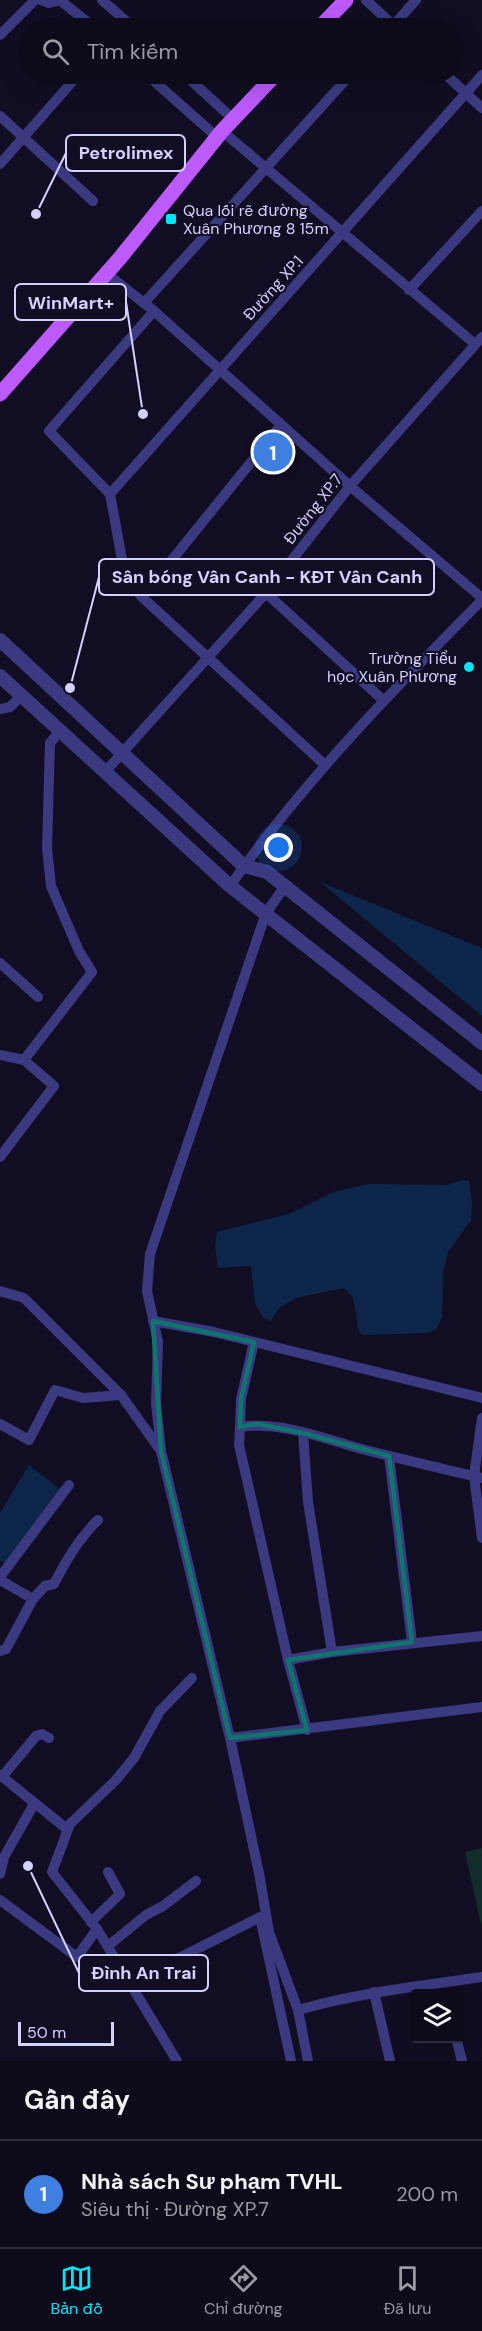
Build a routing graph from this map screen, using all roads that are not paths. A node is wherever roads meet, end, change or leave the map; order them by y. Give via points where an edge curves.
1 (35, 0) edge
2 (41, 0) edge
3 (62, 0) edge
4 (102, 0) edge
5 (346, 0) edge
6 (366, 0) edge
7 (416, 0) edge
8 (83, 18) edge
9 (123, 18) edge
10 (329, 18) edge
11 (383, 18) edge
12 (401, 18) edge
13 (0, 35) edge
14 (482, 75) edge
15 (71, 84) edge
16 (160, 84) edge
17 (190, 84) edge
18 (267, 84) edge
19 (342, 84) edge
20 (456, 84) edge
21 (467, 94) junction
22 (482, 108) edge
23 (0, 116) edge
24 (224, 129) junction
25 (23, 138) junction
26 (0, 164) edge
27 (266, 169) junction
28 (93, 201) dead end
29 (482, 211) edge
30 (343, 234) junction
31 (106, 273) junction
32 (410, 290) junction
33 (144, 303) junction
34 (154, 311) junction
35 (479, 341) edge
36 (219, 370) junction
37 (0, 394) edge
38 (281, 425) junction
39 (350, 486) junction
40 (110, 494) junction
41 (266, 593) junction
42 (142, 597) junction
43 (482, 599) edge
44 (0, 640) edge
45 (208, 657) junction
46 (0, 676) edge
47 (383, 700) junction
48 (10, 704) edge
49 (59, 732) junction
50 (121, 753) junction
51 (325, 765) junction
52 (104, 773) junction
53 (244, 866) junction
54 (230, 886) junction
55 (285, 886) junction
56 (266, 913) junction
57 (0, 963) edge
58 (38, 997) dead end
59 (482, 1043) edge
60 (0, 1054) edge
61 (24, 1060) junction
62 (482, 1084) edge
63 (0, 1158) edge
64 (0, 1291) edge
65 (153, 1321) junction
66 (254, 1342) junction
67 (122, 1395) junction
68 (482, 1398) edge
69 (482, 1418) edge
70 (0, 1424) edge
71 (240, 1427) junction
72 (303, 1433) junction
73 (161, 1451) junction
74 (389, 1456) junction
75 (478, 1477) edge
76 (69, 1485) dead end
77 (98, 1520) dead end
78 (482, 1538) edge
79 (0, 1578) edge
80 (33, 1599) junction
81 (482, 1636) edge
82 (412, 1642) junction
83 (0, 1651) edge
84 (332, 1652) junction
85 (288, 1660) junction
86 (192, 1678) dead end
87 (482, 1707) edge
88 (307, 1730) junction
89 (49, 1738) dead end
90 (230, 1738) junction
91 (1, 1776) edge
92 (34, 1804) junction
93 (67, 1830) junction
94 (2, 1856) edge
95 (108, 1872) dead end
96 (0, 1874) edge
97 (196, 1881) dead end
98 (0, 1900) edge
99 (94, 1926) junction
100 (108, 1946) junction
101 (128, 1977) junction
102 (482, 1977) edge
103 (442, 1988) edge
104 (374, 1992) junction
105 (298, 2010) junction
106 (457, 2043) edge
107 (177, 2061) edge
108 (291, 2061) edge
109 (308, 2061) edge
110 (390, 2061) edge
111 (462, 2061) edge

1 - 13 street
2 - 3 street
3 - 8 street
4 - 9 street
5 - 10 main road
6 - 11 street
7 - 12 street
14 - 21 street, Đường XP.1
15 - 25 street
16 - 24 street
17 - 24 street
18 - 24 main road
19 - 27 street
20 - 21 street
21 - 22 street
21 - 30 street, Đường XP.1
23 - 25 street
24 - 27 street
24 - 31 main road
25 - 26 street
25 - 28 street
27 - 30 street
27 - 33 street
29 - 32 street
30 - 32 street
30 - 36 street, Đường XP.1
31 - 33 street
31 - 37 main road
32 - 35 street
33 - 34 street
34 - 36 street
34 - 40 street via 49,431
35 - 39 street, Đường XP.7
36 - 38 street
36 - 40 street, Đường XP.1
38 - 39 street
38 - 42 street
39 - 41 street, Đường XP.7
39 - 43 street
40 - 42 street via 125,576
41 - 45 street, Đường XP.7
41 - 47 street
42 - 45 street
43 - 47 street
44 - 50 street
45 - 50 street, Đường XP.7
45 - 51 street
46 - 48 street
47 - 51 street
48 - 49 street
49 - 52 street
49 - 61 street via 50,743 47,848 51,886 92,972
50 - 52 street, Đường XP.7
50 - 53 street
51 - 53 street
52 - 54 street
53 - 54 street
53 - 55 street via 267,872
54 - 56 street
55 - 56 street
55 - 59 street
56 - 62 street
56 - 65 street via 150,1254 147,1291
57 - 58 street
60 - 61 street
61 - 63 street via 54,1086
64 - 67 street via 24,1298
65 - 66 street
65 - 73 street via 158,1342 156,1403
66 - 68 street
66 - 71 street via 241,1399
67 - 70 street via 83,1398 55,1390 29,1440
67 - 73 street
69 - 75 street
71 - 72 street via 258,1424
71 - 85 street via 239,1445
72 - 74 street
72 - 84 street via 308,1502
73 - 90 street
74 - 75 street
74 - 82 street
75 - 78 street
76 - 79 street
77 - 80 street via 73,1549 54,1584 45,1586
79 - 80 street
80 - 83 street via 6,1649
81 - 82 street
82 - 84 street
84 - 85 street
85 - 88 street
86 - 93 street via 164,1706 134,1758
87 - 88 street
88 - 90 street
89 - 91 street via 36,1736
90 - 105 street via 269,1932
91 - 92 street
92 - 93 street
92 - 94 street
93 - 99 street via 52,1872
94 - 96 street
95 - 99 street via 120,1894
97 - 100 street
98 - 99 street via 77,1957
99 - 100 street
100 - 101 street
101 - 107 street
101 - 108 street via 181,1957 260,1917
102 - 103 street
103 - 104 street
104 - 105 street
104 - 110 street
105 - 109 street
106 - 111 street

